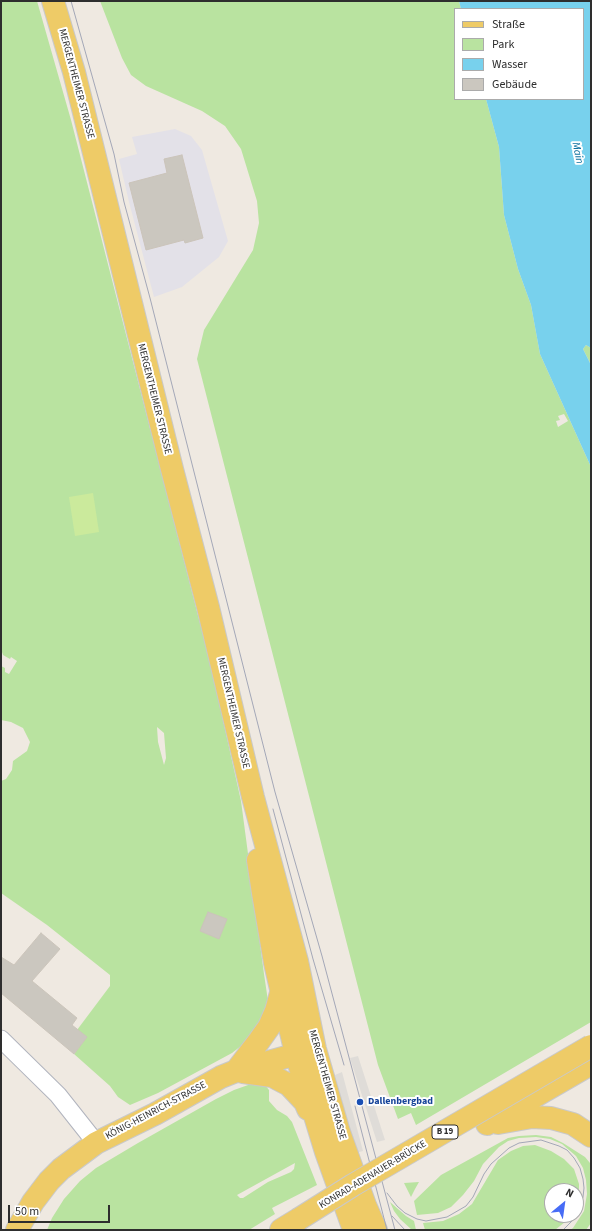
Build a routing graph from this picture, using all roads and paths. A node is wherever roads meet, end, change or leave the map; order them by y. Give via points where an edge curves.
1 (53, 1) edge
2 (253, 798) junction
3 (281, 992) junction
4 (1, 1039) edge
5 (304, 1044) junction
6 (591, 1046) edge
7 (591, 1064) edge
8 (236, 1070) junction
9 (487, 1124) junction
10 (318, 1128) junction
11 (591, 1136) edge
12 (96, 1144) junction
13 (33, 1202) junction
14 (296, 1226) edge
15 (16, 1230) edge
16 (34, 1230) edge
17 (354, 1230) edge
18 (376, 1230) edge

1 - 2 main road, MERGENTHEIMER STRASSE via 74,72 208,606
2 - 3 main road, MERGENTHEIMER STRASSE via 263,893
2 - 5 main road, MERGENTHEIMER STRASSE via 298,961
3 - 5 main road, MERGENTHEIMER STRASSE
3 - 8 main road via 269,1027
4 - 12 street, KÖNIG-HEINRICH-STRASSE via 58,1094
5 - 8 main road, KÖNIG-HEINRICH-STRASSE
5 - 10 main road, MERGENTHEIMER STRASSE
5 - 18 main road, MERGENTHEIMER STRASSE
6 - 14 main road, KONRAD-ADENAUER-BRÜCKE / B 19, bridge via 353,1185
7 - 9 main road, B 19
8 - 10 main road via 272,1076 289,1085 305,1102
8 - 12 main road, KÖNIG-HEINRICH-STRASSE
9 - 11 main road via 551,1118 573,1124
9 - 14 main road, B 19
10 - 17 main road, MERGENTHEIMER STRASSE
12 - 13 main road via 61,1169
13 - 15 main road
13 - 16 main road

